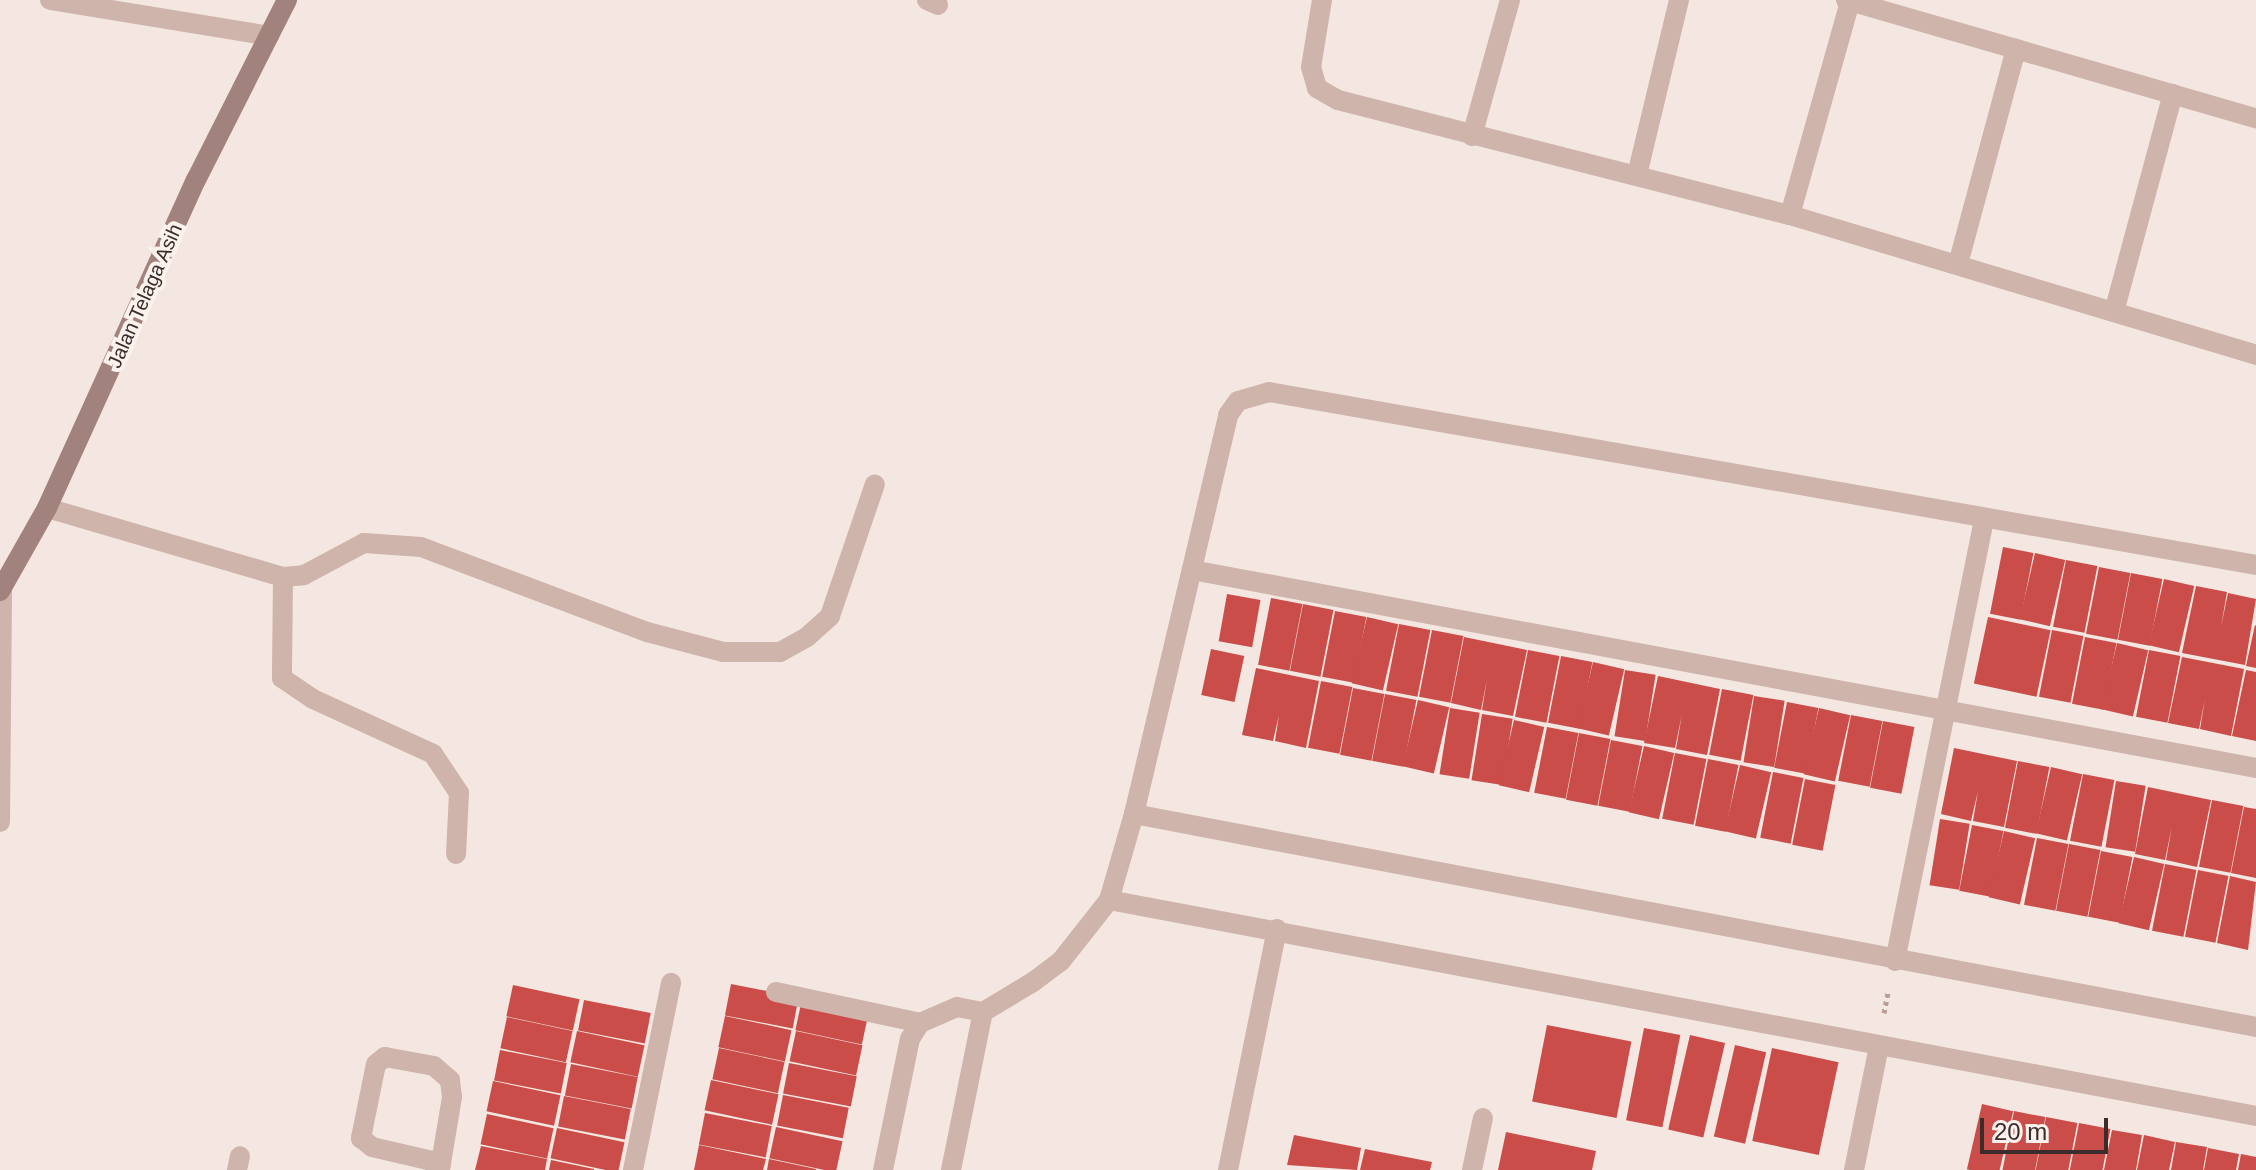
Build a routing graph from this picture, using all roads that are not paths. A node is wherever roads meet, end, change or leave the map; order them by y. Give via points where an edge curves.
1 (50, 0) edge
2 (287, 0) edge
3 (1322, 0) edge
4 (1510, 0) edge
5 (1679, 0) edge
6 (1848, 0) edge
7 (269, 36) junction
8 (2016, 49) junction
9 (2173, 94) junction
10 (2256, 118) edge
11 (1472, 136) junction
12 (1637, 175) junction
13 (1790, 215) junction
14 (1958, 264) junction
15 (2114, 312) junction
16 (2256, 355) edge
17 (875, 484) dead end
18 (47, 508) junction
19 (1984, 518) junction
20 (2256, 565) edge
21 (1192, 570) junction
22 (283, 577) junction
23 (1, 590) edge
24 (1945, 710) junction
25 (2256, 768) edge
26 (1134, 814) junction
27 (0, 822) edge
28 (456, 854) dead end
29 (1109, 900) junction
30 (1277, 929) junction
31 (1895, 961) junction
32 (671, 983) dead end
33 (776, 992) dead end
34 (983, 1012) junction
35 (920, 1023) junction
36 (2256, 1027) edge
37 (1879, 1046) junction
38 (2256, 1116) edge
39 (1483, 1118) dead end
40 (440, 1167) edge
41 (633, 1170) edge
42 (883, 1170) edge
43 (951, 1170) edge
44 (1228, 1170) edge
45 (1472, 1170) edge
46 (1854, 1170) edge

1 - 7 street
2 - 7 street, Jalan Telaga Asih
3 - 11 street via 1310,49 1317,88 1338,100
4 - 11 street
5 - 12 street
6 - 8 street
6 - 13 street
7 - 18 street, Jalan Telaga Asih via 196,180
8 - 9 street
8 - 14 street
9 - 10 street
9 - 15 street
11 - 12 street
12 - 13 street
13 - 14 street
14 - 15 street
15 - 16 street
17 - 22 street via 830,616 780,652 723,652 647,632 421,547 387,541 347,548 304,575
18 - 22 street
18 - 23 street, Jalan Telaga Asih
19 - 20 street
19 - 21 street via 1269,392 1238,401 1228,415
19 - 24 street
21 - 24 street
21 - 26 street
22 - 28 street via 282,678 313,699 433,754 452,775 459,793
23 - 27 street
24 - 25 street
24 - 31 street
26 - 29 street
26 - 31 street
29 - 30 street
29 - 34 street via 1061,961
30 - 37 street
30 - 44 street
31 - 36 street
32 - 41 street
33 - 35 street
34 - 35 street via 957,1007
34 - 43 street
35 - 42 street via 910,1039
37 - 38 street
37 - 46 street
39 - 45 street
40 - 40 street via 372,1147 361,1138 380,1060 391,1057 434,1066 450,1080

